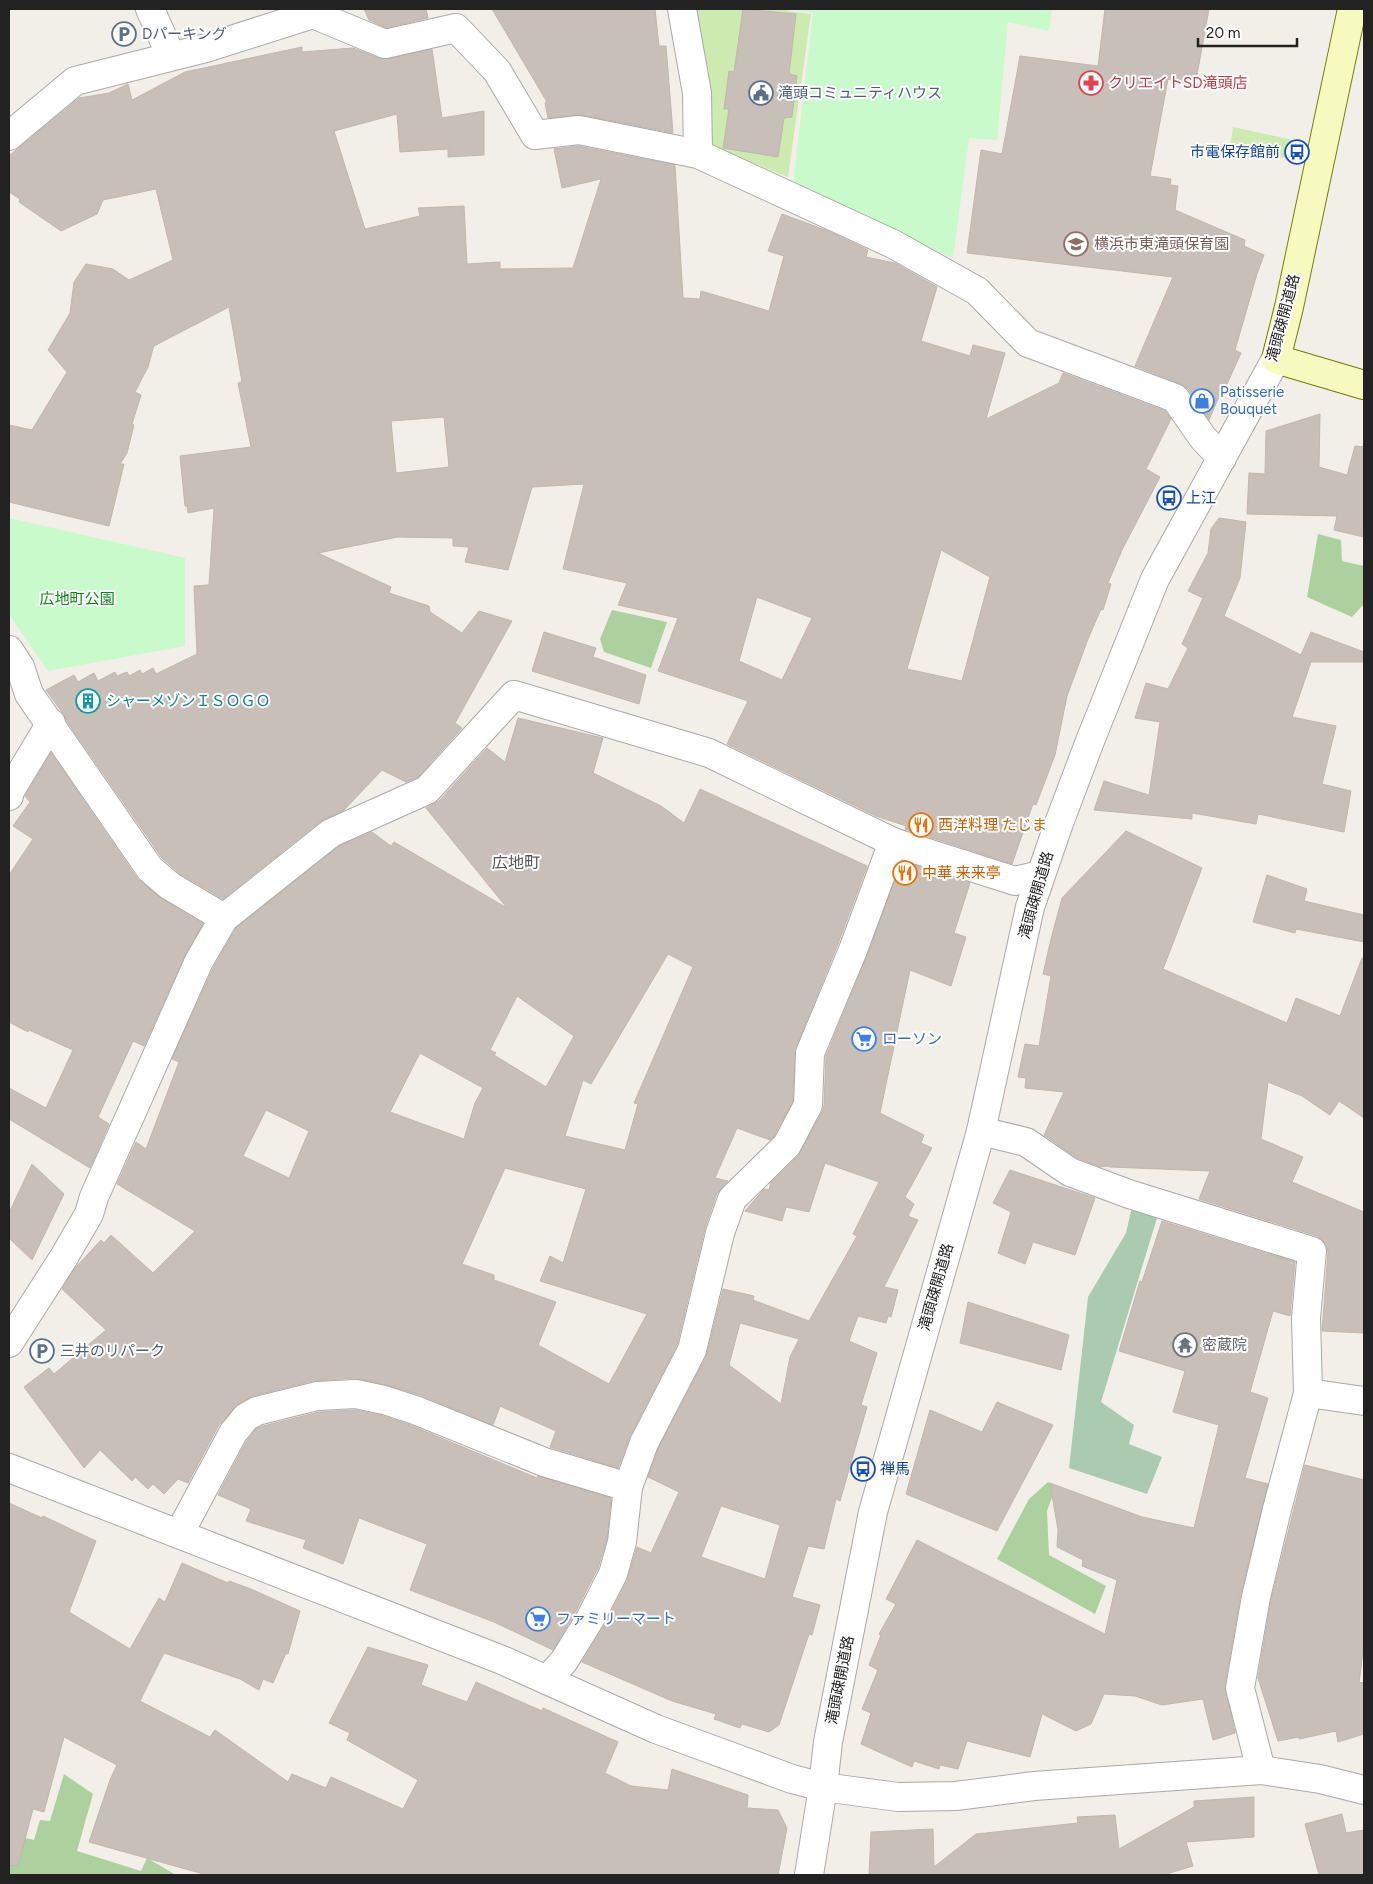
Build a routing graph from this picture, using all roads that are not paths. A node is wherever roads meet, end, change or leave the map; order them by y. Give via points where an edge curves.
1 (150, 9) edge
2 (682, 9) edge
3 (1352, 9) edge
4 (170, 56) junction
5 (9, 136) edge
6 (698, 154) junction
7 (1276, 359) junction
8 (1364, 385) edge
9 (1222, 458) junction
10 (9, 650) edge
11 (51, 723) junction
12 (9, 796) edge
13 (893, 842) junction
14 (1040, 875) junction
15 (224, 918) junction
16 (981, 1131) junction
17 (9, 1343) edge
18 (1308, 1393) junction
19 (1364, 1401) edge
20 (9, 1468) edge
21 (628, 1487) junction
22 (179, 1534) junction
23 (547, 1680) junction
24 (1260, 1770) junction
25 (823, 1786) junction
26 (1364, 1790) edge
27 (809, 1875) edge

1 - 4 street
2 - 6 street via 697,94
3 - 7 street, 滝頭疎開道路
4 - 5 street via 75,81
4 - 6 street via 313,14 385,44 456,28 497,71 535,135 579,130
6 - 9 street via 893,244 977,291 1028,343 1175,398 1203,438
7 - 8 street
7 - 9 street, 滝頭疎開道路
9 - 14 street, 滝頭疎開道路 via 1155,579
10 - 11 street via 20,667 29,694
11 - 12 street
11 - 15 street via 150,869 170,886
13 - 14 street via 1015,880
13 - 15 street via 709,754 514,695 427,790 331,833
13 - 21 street via 810,1053 808,1105 787,1145 732,1199 720,1233 692,1350 644,1443
14 - 16 street, 滝頭疎開道路
15 - 17 street via 198,961 101,1179 89,1214
16 - 18 street via 1026,1142 1070,1172 1121,1191 1312,1251 1306,1318
16 - 25 street, 滝頭疎開道路 via 872,1512 828,1742
18 - 19 street
18 - 24 street via 1256,1597 1240,1688
20 - 22 street
21 - 22 street via 544,1462 384,1400 356,1394 317,1396 257,1411 246,1417 233,1433
21 - 23 street via 622,1542 612,1574 590,1619 564,1661
22 - 23 street
23 - 25 street via 656,1729 792,1779
24 - 25 street via 1034,1786 956,1796 898,1798
24 - 26 street
25 - 27 street, 滝頭疎開道路

